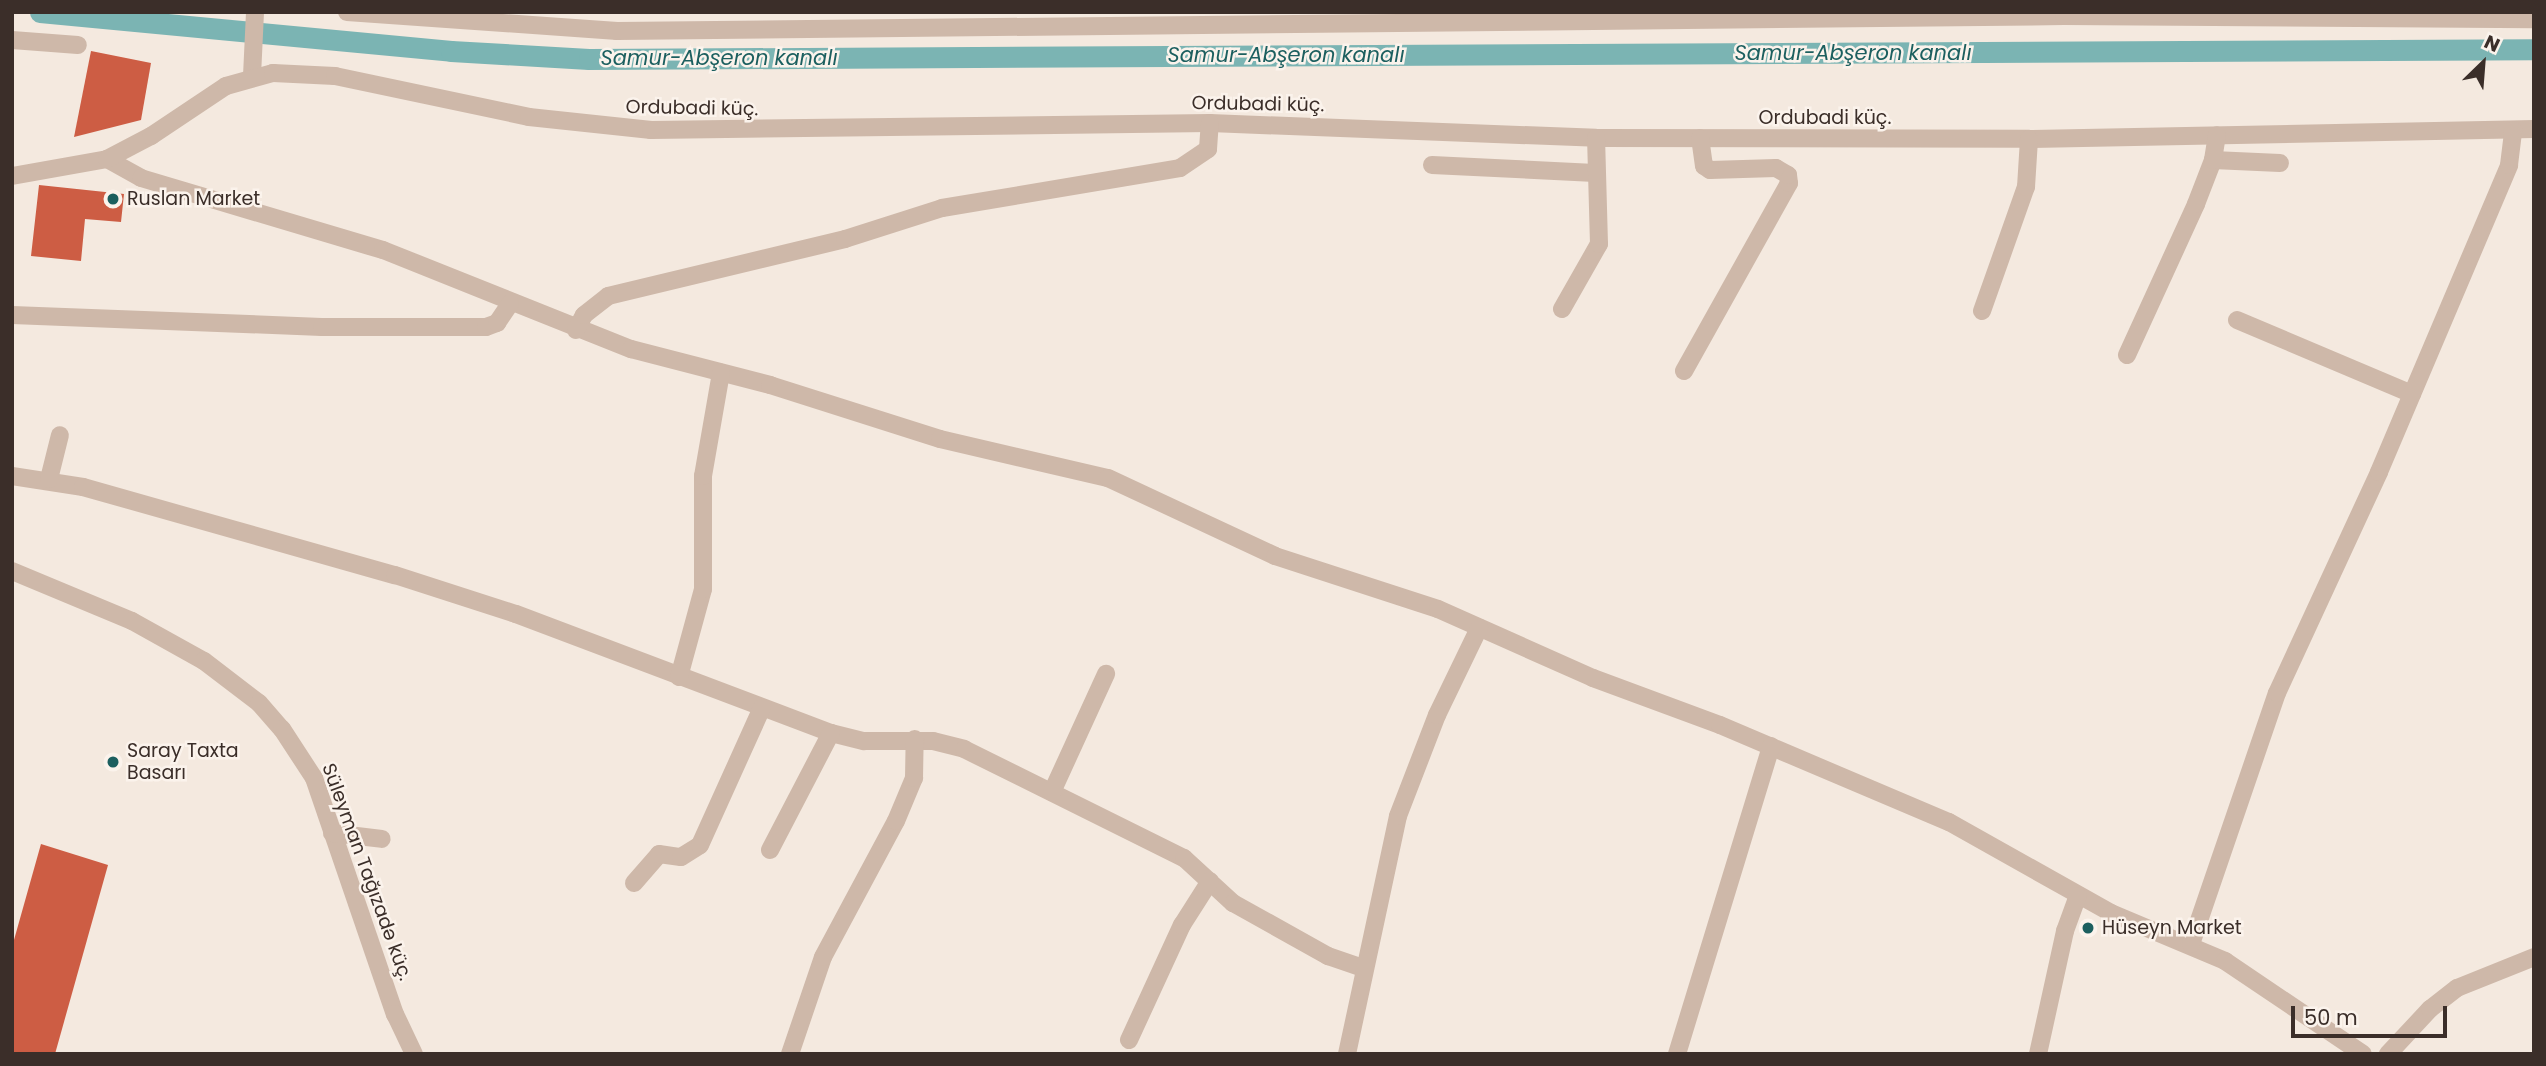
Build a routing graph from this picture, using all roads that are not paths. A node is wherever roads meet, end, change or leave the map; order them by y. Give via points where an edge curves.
1 (255, 12) edge
2 (347, 12) edge
3 (2534, 19) edge
4 (12, 40) edge
5 (78, 45) dead end
6 (252, 76) junction
7 (1210, 123) junction
8 (2534, 129) edge
9 (2513, 130) junction
10 (2217, 135) junction
11 (1596, 138) junction
12 (1700, 138) junction
13 (2029, 139) junction
14 (107, 159) junction
15 (2213, 160) junction
16 (2280, 163) dead end
17 (1432, 165) dead end
18 (1595, 173) junction
19 (12, 176) edge
20 (510, 304) junction
21 (1562, 309) dead end
22 (1982, 310) dead end
23 (12, 315) edge
24 (2237, 320) dead end
25 (576, 330) junction
26 (2127, 355) dead end
27 (1684, 371) dead end
28 (721, 373) junction
29 (2412, 394) junction
30 (60, 435) dead end
31 (12, 476) edge
32 (49, 479) junction
33 (12, 571) edge
34 (1479, 628) junction
35 (1106, 674) dead end
36 (679, 677) junction
37 (762, 708) junction
38 (831, 733) junction
39 (915, 739) junction
40 (1770, 746) junction
41 (1052, 792) junction
42 (332, 832) junction
43 (382, 839) dead end
44 (770, 850) dead end
45 (1210, 881) junction
46 (634, 883) dead end
47 (2078, 896) junction
48 (2191, 944) junction
49 (2534, 957) edge
50 (1363, 968) junction
51 (1129, 1040) dead end
52 (414, 1054) edge
53 (790, 1054) edge
54 (1347, 1054) edge
55 (1677, 1054) edge
56 (2038, 1054) edge
57 (2364, 1054) edge
58 (2389, 1054) edge

1 - 6 street
2 - 3 street via 617,31 2064,16
4 - 5 street
6 - 7 street, Ordubadi küç. via 335,76 529,117 651,130
6 - 14 street, Ordubadi küç. via 208,95 167,127
7 - 11 street, Ordubadi küç.
7 - 25 street via 1208,149 1180,169 942,208 845,239 608,296 584,315
8 - 9 street, Ordubadi küç.
9 - 10 street, Ordubadi küç.
9 - 29 street via 2509,165
10 - 13 street, Ordubadi küç.
10 - 15 street
11 - 12 street, Ordubadi küç.
11 - 18 street
12 - 13 street, Ordubadi küç.
12 - 27 street via 1704,166 1710,170 1776,167 1788,175 1789,183
13 - 22 street via 2025,187
14 - 19 street, Ordubadi küç.
14 - 20 street via 141,178 383,250
15 - 16 street
15 - 26 street
17 - 18 street
18 - 21 street via 1599,244
20 - 23 street via 497,323 486,327 322,327
20 - 25 street
24 - 29 street
25 - 28 street
28 - 34 street via 940,439 1108,478 1275,556 1402,596
28 - 36 street via 703,476 703,589
29 - 48 street via 2296,645
30 - 32 street
31 - 32 street
32 - 36 street via 396,575 516,614
33 - 42 street, Süleyman Tağızadə küç. via 132,621 233,681 259,703 300,751
34 - 40 street
34 - 50 street via 1409,783
35 - 41 street
36 - 37 street
37 - 38 street
37 - 46 street via 700,845 681,857 659,854
38 - 39 street via 864,741
38 - 44 street
39 - 41 street via 964,749
39 - 53 street via 914,778 823,957
40 - 47 street via 1949,822
40 - 55 street
41 - 45 street via 1184,858
42 - 43 street
42 - 52 street, Süleyman Tağızadə küç. via 395,1014
45 - 50 street via 1233,903 1336,960
45 - 51 street via 1182,925
47 - 48 street
47 - 56 street via 2064,931
48 - 57 street via 2263,984
49 - 58 street via 2457,988 2430,1009
50 - 54 street

